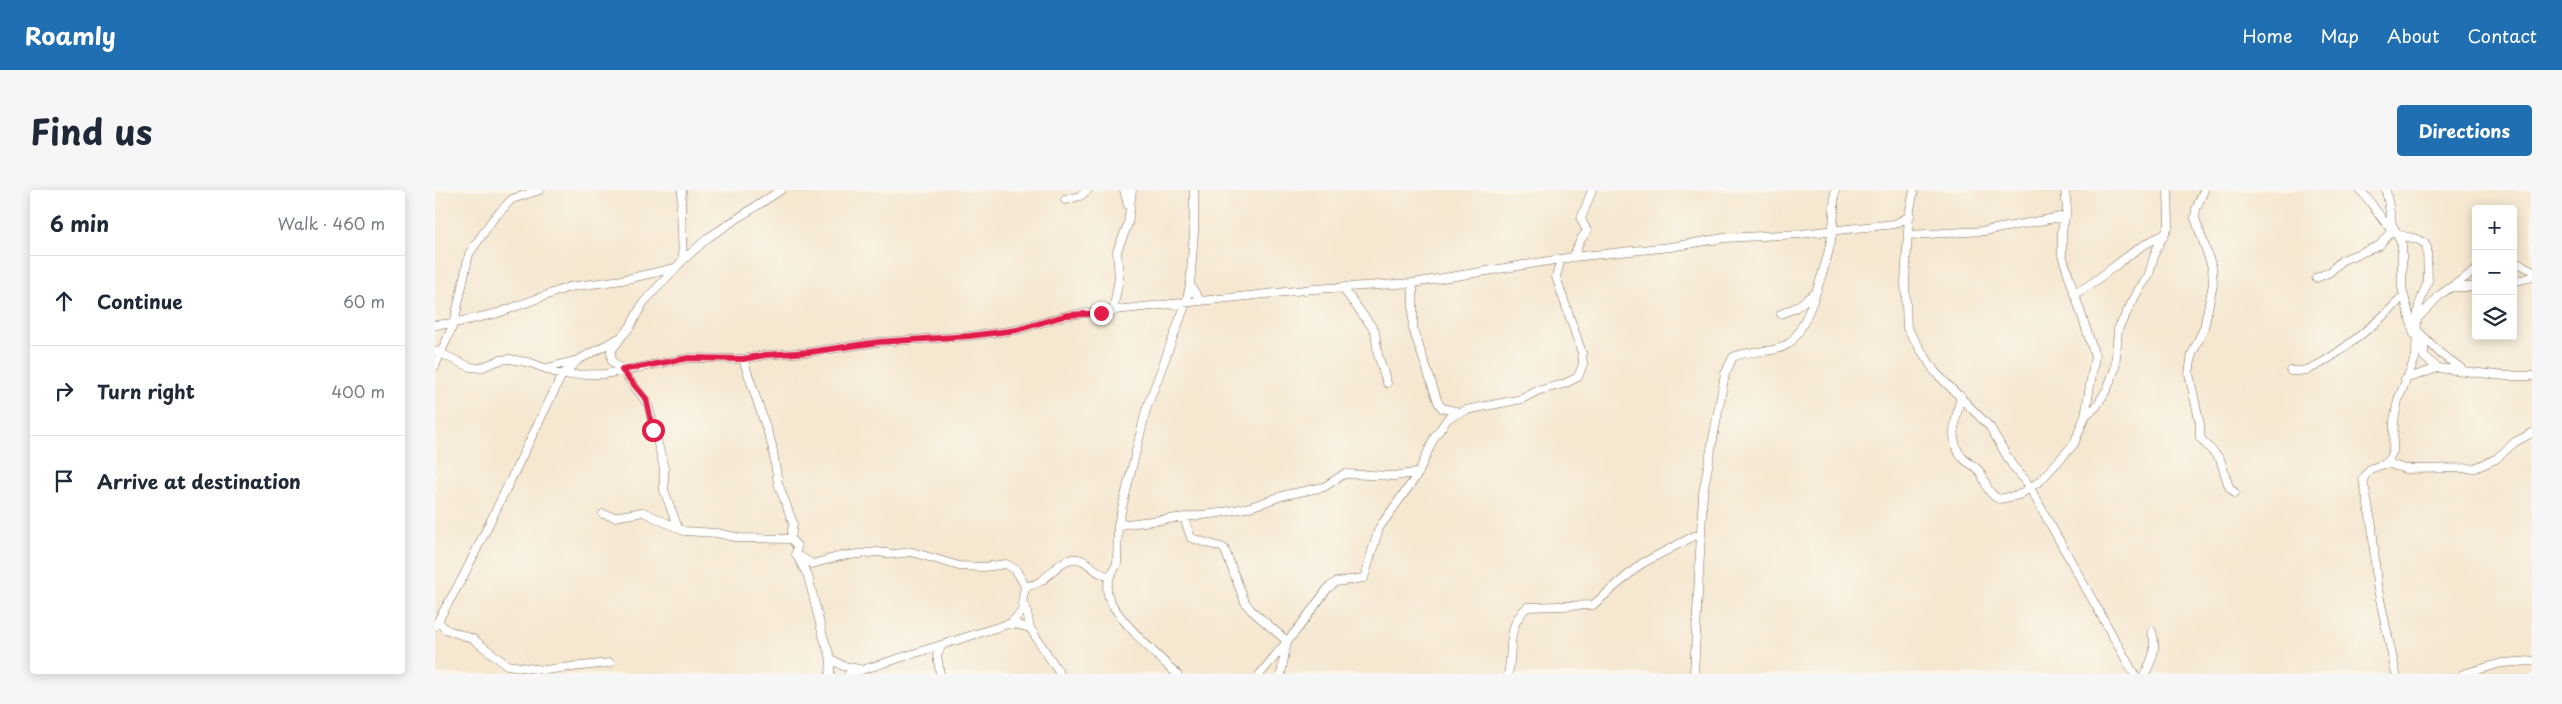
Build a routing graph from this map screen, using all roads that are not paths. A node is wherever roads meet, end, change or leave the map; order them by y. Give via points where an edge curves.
1 (540, 190) edge
2 (682, 190) edge
3 (781, 190) edge
4 (1088, 190) edge
5 (1124, 190) edge
6 (1132, 190) edge
7 (1194, 190) edge
8 (1592, 190) edge
9 (1835, 190) edge
10 (1914, 190) edge
11 (2065, 190) edge
12 (2168, 190) edge
13 (2204, 190) edge
14 (2360, 190) edge
15 (2387, 190) edge
16 (1065, 200) dead end
17 (1129, 209) junction
18 (1910, 216) junction
19 (2066, 216) junction
20 (1833, 230) junction
21 (2394, 231) junction
22 (2164, 234) junction
23 (1908, 235) junction
24 (1573, 257) junction
25 (1561, 259) junction
26 (683, 260) junction
27 (2517, 263) edge
28 (675, 268) junction
29 (2532, 270) edge
30 (2472, 273) edge
31 (2532, 277) edge
32 (2316, 278) dead end
33 (2517, 281) edge
34 (1413, 283) junction
35 (1190, 285) junction
36 (1342, 287) junction
37 (2452, 287) junction
38 (2472, 287) edge
39 (1815, 293) junction
40 (2074, 294) junction
41 (2404, 295) junction
42 (1200, 300) junction
43 (1186, 303) junction
44 (1113, 312) junction
45 (1781, 314) dead end
46 (2417, 319) junction
47 (454, 323) junction
48 (435, 324) edge
49 (2417, 330) junction
50 (621, 337) junction
51 (2424, 338) junction
52 (2416, 342) junction
53 (438, 352) edge
54 (743, 359) junction
55 (578, 360) junction
56 (435, 366) edge
57 (547, 368) junction
58 (2438, 368) junction
59 (622, 370) junction
60 (2464, 370) junction
61 (2291, 371) dead end
62 (562, 375) junction
63 (2532, 376) edge
64 (2405, 379) junction
65 (1387, 383) dead end
66 (1961, 396) junction
67 (1459, 412) junction
68 (2085, 416) junction
69 (2532, 433) edge
70 (2387, 463) junction
71 (1419, 472) junction
72 (2031, 489) junction
73 (2235, 493) dead end
74 (603, 514) dead end
75 (1184, 518) junction
76 (1118, 525) junction
77 (678, 528) junction
78 (1700, 536) junction
79 (791, 539) junction
80 (796, 554) junction
81 (1110, 576) junction
82 (1025, 586) junction
83 (1026, 607) junction
84 (1011, 623) junction
85 (436, 624) edge
86 (1030, 628) junction
87 (2152, 631) dead end
88 (1287, 641) junction
89 (942, 645) junction
90 (831, 659) junction
91 (2532, 661) edge
92 (610, 663) dead end
93 (863, 670) junction
94 (575, 671) edge
95 (829, 674) edge
96 (849, 674) edge
97 (940, 674) edge
98 (1060, 674) edge
99 (1177, 674) edge
100 (1260, 674) edge
101 (1281, 674) edge
102 (1508, 674) edge
103 (1695, 674) edge
104 (2133, 674) edge
105 (2145, 674) edge
106 (2396, 674) edge
107 (2463, 674) edge

1 - 47 street via 512,199 469,254
2 - 26 street
3 - 26 street via 709,237
4 - 16 street
5 - 17 street
6 - 17 street
7 - 35 street
8 - 24 street via 1581,219 1587,231
9 - 20 street
10 - 18 street
11 - 19 street
12 - 22 street via 2170,221
13 - 73 street via 2195,218 2212,267 2213,284 2204,328 2192,354 2189,374 2200,438 2220,459 2229,487
14 - 21 street
15 - 21 street
17 - 44 street via 1126,232 1117,252 1119,278
18 - 20 street via 1895,224
18 - 23 street
19 - 23 street via 1985,231
19 - 40 street via 2061,248
20 - 24 street via 1724,238
20 - 39 street
21 - 32 street via 2379,246 2342,260 2330,272
21 - 41 street via 2402,245
21 - 46 street via 2420,240 2427,248 2428,281
22 - 40 street
22 - 68 street via 2155,250 2148,276 2118,329 2115,369 2107,389 2096,407
23 - 66 street via 1907,328 1935,372
24 - 25 street
25 - 34 street
25 - 67 street via 1556,277 1582,353 1583,364 1578,377 1523,399
26 - 28 street
27 - 29 street
28 - 47 street via 622,280 569,286 497,313
28 - 50 street via 643,302
30 - 37 street
31 - 33 street
34 - 36 street
34 - 67 street via 1413,328 1438,402 1442,408
35 - 42 street
35 - 43 street
36 - 42 street
36 - 65 street via 1375,331
37 - 38 street
37 - 46 street
39 - 45 street
39 - 78 street via 1810,310 1789,344 1772,350 1740,353 1729,363 1707,470
40 - 68 street via 2095,356
41 - 52 street
41 - 61 street via 2375,323 2322,362 2306,370
42 - 43 street
43 - 44 street
43 - 76 street via 1146,410
44 - 54 street via 1067,315 1017,330 978,335 879,342
46 - 49 street
47 - 48 street
47 - 53 street
49 - 51 street
49 - 52 street
50 - 55 street
50 - 59 street via 611,351 611,357
51 - 58 street via 2425,357
51 - 60 street
52 - 64 street via 2416,356
53 - 56 street
53 - 57 street via 470,367 480,368 510,359
54 - 59 street via 689,358
54 - 79 street via 772,446 778,483 793,523
55 - 57 street
55 - 62 street
57 - 62 street
58 - 60 street
58 - 64 street
59 - 62 street via 605,374
59 - 77 street via 648,404 662,460 664,490
60 - 63 street
62 - 85 street via 463,578
64 - 70 street via 2395,411 2393,451
66 - 72 street via 1990,427 2012,465
66 - 72 street via 1954,433 1957,450 1977,468 1987,491 1999,499
67 - 71 street via 1448,418 1437,431
68 - 72 street via 2073,444
69 - 70 street via 2515,442 2496,459 2475,468 2405,469
70 - 106 street via 2366,472 2363,488 2372,526 2377,585
71 - 75 street via 1395,476 1344,474 1324,487 1285,494 1250,507
71 - 88 street via 1379,528 1363,578 1336,582 1328,588
72 - 104 street
74 - 77 street via 614,517 647,513
75 - 76 street
75 - 88 street via 1191,538 1223,548 1245,602
76 - 81 street via 1117,564
77 - 79 street via 740,538
78 - 102 street via 1654,555 1593,605 1527,607 1510,636
78 - 103 street
79 - 80 street via 797,546
80 - 82 street via 812,564 841,556 877,552 912,552 959,566 1006,564 1016,570
80 - 90 street via 807,576
81 - 82 street via 1101,575 1080,559 1072,559 1044,581
81 - 99 street via 1107,593 1112,603
82 - 83 street via 1022,604
83 - 84 street
83 - 86 street
84 - 86 street
84 - 89 street
85 - 94 street via 473,639 507,666
86 - 98 street
87 - 105 street via 2154,656
88 - 100 street
88 - 101 street
89 - 93 street
89 - 97 street via 937,655
90 - 93 street via 843,666
90 - 95 street
91 - 107 street via 2502,663
92 - 94 street
93 - 96 street

